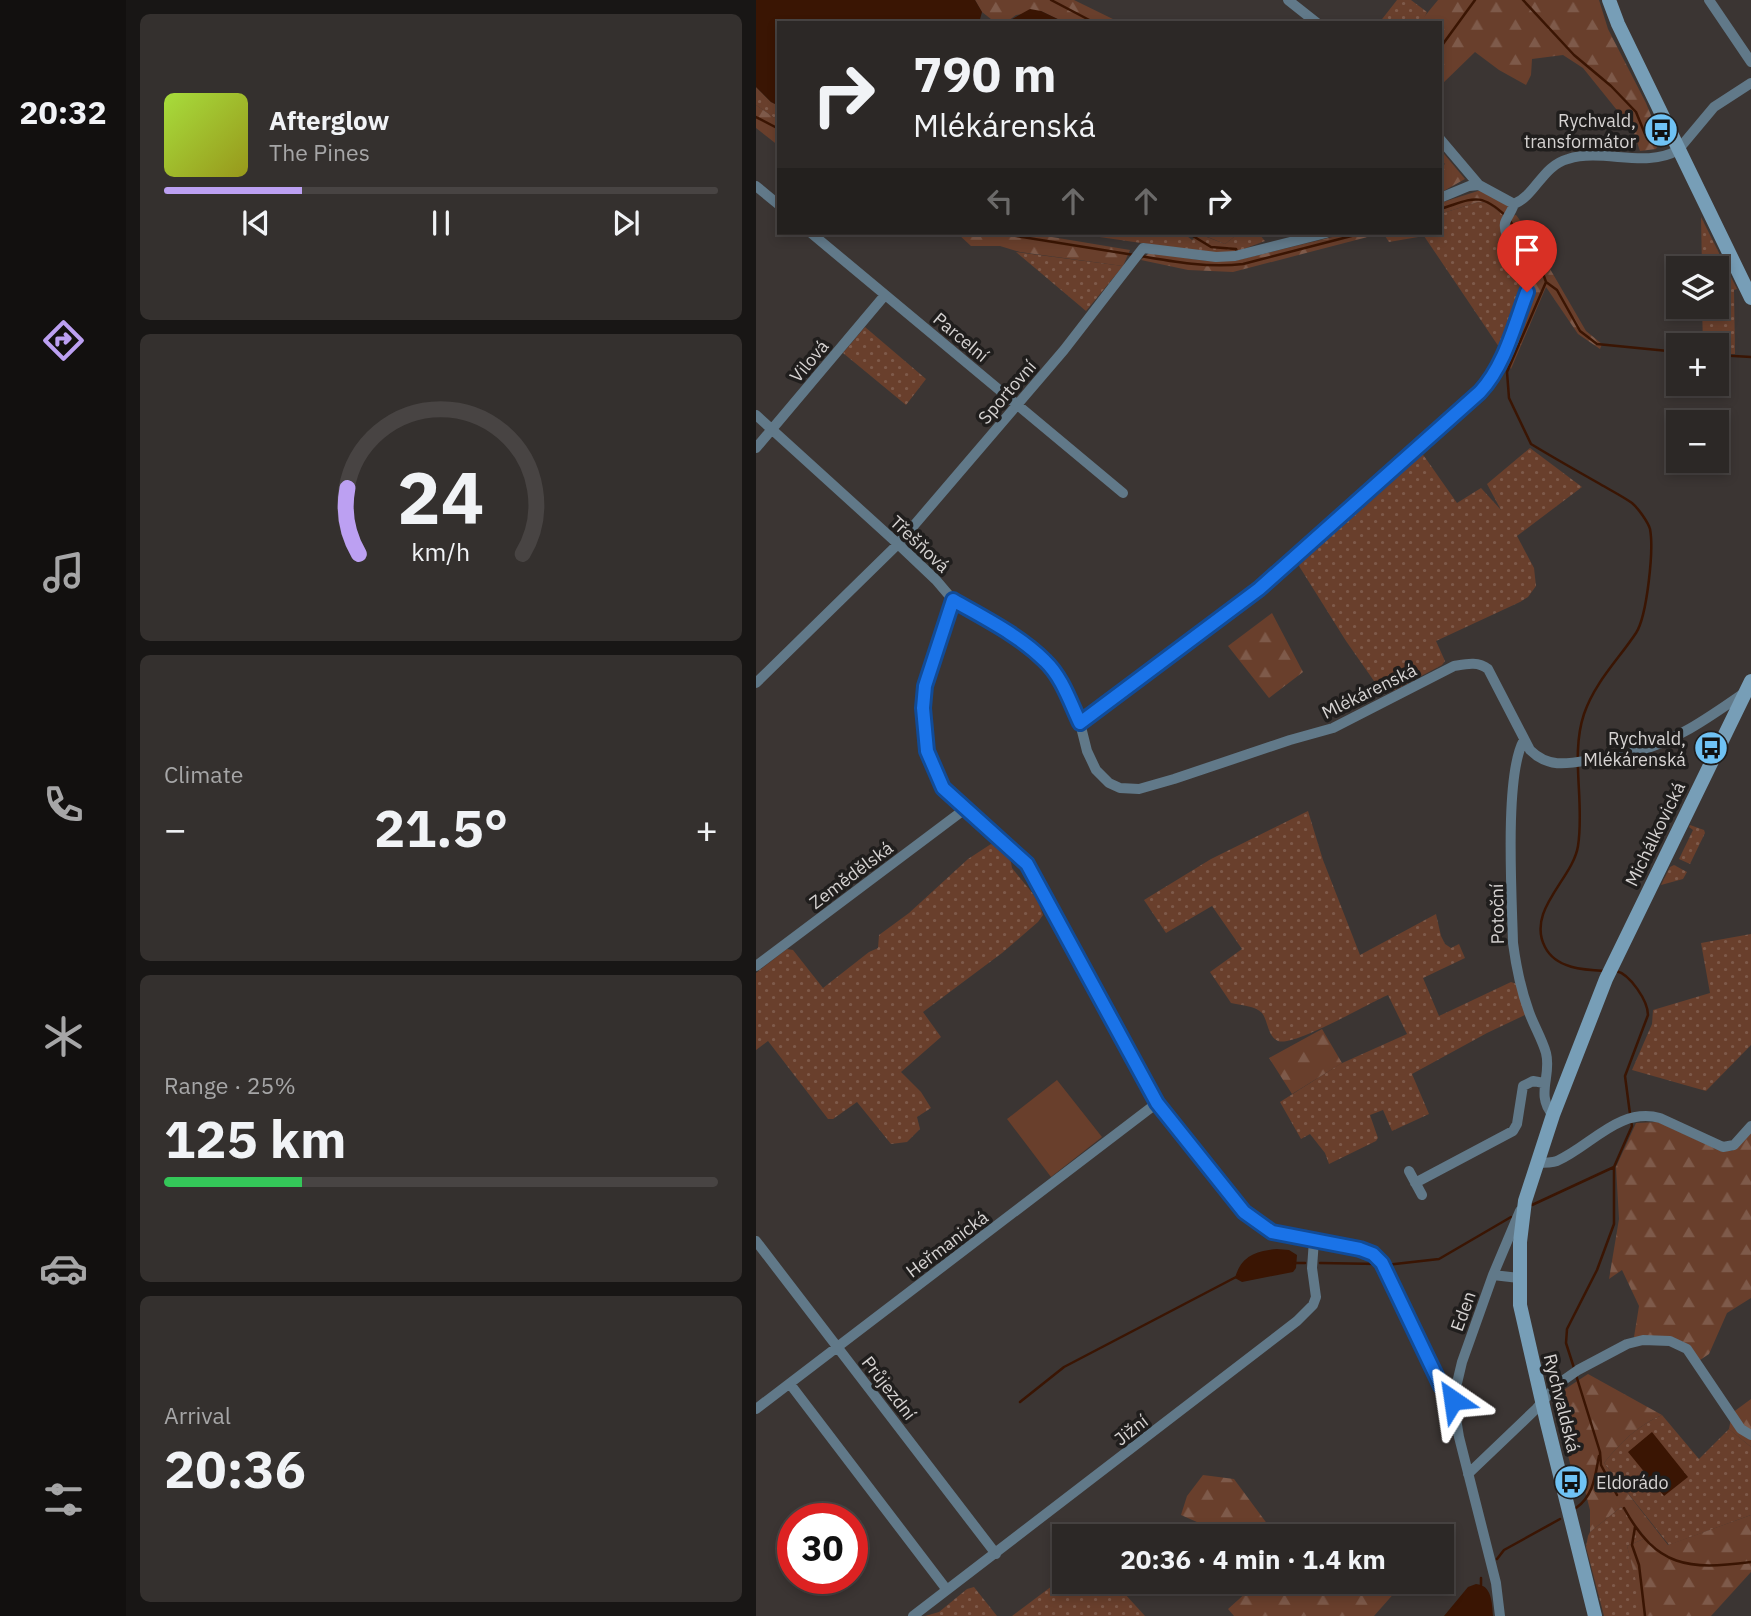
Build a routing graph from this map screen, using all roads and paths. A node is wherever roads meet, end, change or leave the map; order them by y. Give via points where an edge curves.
1 (1288, 0) edge
2 (1609, 0) edge
3 (1709, 0) edge
4 (1314, 21) edge
5 (1751, 62) edge
6 (1751, 83) edge
7 (1442, 141) edge
8 (1678, 150) junction
9 (1479, 185) junction
10 (756, 186) edge
11 (1442, 197) edge
12 (777, 203) edge
13 (1511, 212) junction
14 (813, 235) edge
15 (1318, 235) edge
16 (886, 295) junction
17 (1751, 298) edge
18 (1017, 405) junction
19 (756, 415) edge
20 (772, 429) junction
21 (756, 447) edge
22 (1123, 493) dead end
23 (898, 544) junction
24 (953, 600) junction
25 (756, 683) edge
26 (1749, 689) edge
27 (1080, 723) junction
28 (1524, 740) junction
29 (965, 809) junction
30 (756, 966) edge
31 (1544, 1083) junction
32 (1157, 1103) junction
33 (1553, 1115) junction
34 (1751, 1126) edge
35 (1536, 1163) junction
36 (1409, 1171) dead end
37 (1415, 1183) junction
38 (1422, 1195) dead end
39 (1525, 1201) junction
40 (1314, 1240) junction
41 (756, 1241) edge
42 (1493, 1275) junction
43 (1519, 1278) junction
44 (838, 1348) junction
45 (790, 1384) junction
46 (1453, 1400) junction
47 (1542, 1402) junction
48 (756, 1409) edge
49 (1751, 1435) edge
50 (1468, 1474) junction
51 (996, 1554) junction
52 (947, 1590) junction
53 (914, 1616) edge
54 (1500, 1616) edge
55 (1595, 1616) edge

1 - 4 street
2 - 8 street
3 - 5 street
6 - 8 street via 1714,107
7 - 9 street
8 - 13 street via 1643,158 1569,158 1550,167
8 - 17 street
9 - 11 street
9 - 13 street
10 - 12 street
13 - 27 street via 1506,234 1524,258 1529,279 1490,382 1259,589
14 - 16 street, Parcelní
15 - 18 street, Sportovní via 1235,256 1143,248
16 - 18 street, Parcelní
16 - 20 street, Vilová
18 - 22 street, Parcelní
18 - 23 street, Sportovní
19 - 20 street, Třešňová
20 - 21 street, Vilová
20 - 23 street, Třešňová
23 - 24 street, Třešňová
23 - 25 street, Sportovní
24 - 27 street, Mlékárenská via 1045,661
24 - 29 street via 925,686 923,729 933,770 943,788
26 - 28 street, Mlékárenská via 1685,730 1636,752 1570,764 1547,763
26 - 33 street, Michálkovická via 1609,972
27 - 28 street, Mlékárenská via 1087,751 1102,777 1120,788 1139,789 1334,728 1454,666 1478,664 1488,669 1498,685
28 - 31 street, Potoční via 1513,791 1513,943 1516,968 1546,1053
29 - 30 street, Zemědělská
29 - 32 street via 1027,864
31 - 33 street, Potoční via 1545,1105
31 - 37 street via 1533,1081 1523,1086 1513,1131
32 - 40 street via 1244,1212 1272,1232
32 - 44 street, Heřmanická
33 - 35 street, Michálkovická
34 - 35 street via 1734,1145 1723,1147 1660,1118 1636,1117 1625,1119 1555,1162
35 - 39 street, Michálkovická
36 - 37 street
37 - 38 street
39 - 42 street, Eden
39 - 43 street, Michálkovická
40 - 46 street via 1360,1249 1373,1254 1385,1267 1441,1386
40 - 51 street, Jižní via 1314,1305
41 - 44 street, Průjezdní
42 - 43 street
42 - 46 street, Eden
43 - 47 street, Rychvaldská via 1525,1332
44 - 45 street, Heřmanická
44 - 51 street, Průjezdní
45 - 48 street, Heřmanická
45 - 52 street
46 - 50 street, Eden
47 - 49 street via 1575,1372 1627,1344 1670,1341 1687,1349 1741,1429
47 - 50 street
47 - 55 street, Rychvaldská
50 - 54 street, Eden
51 - 52 street, Jižní
52 - 53 street, Jižní

